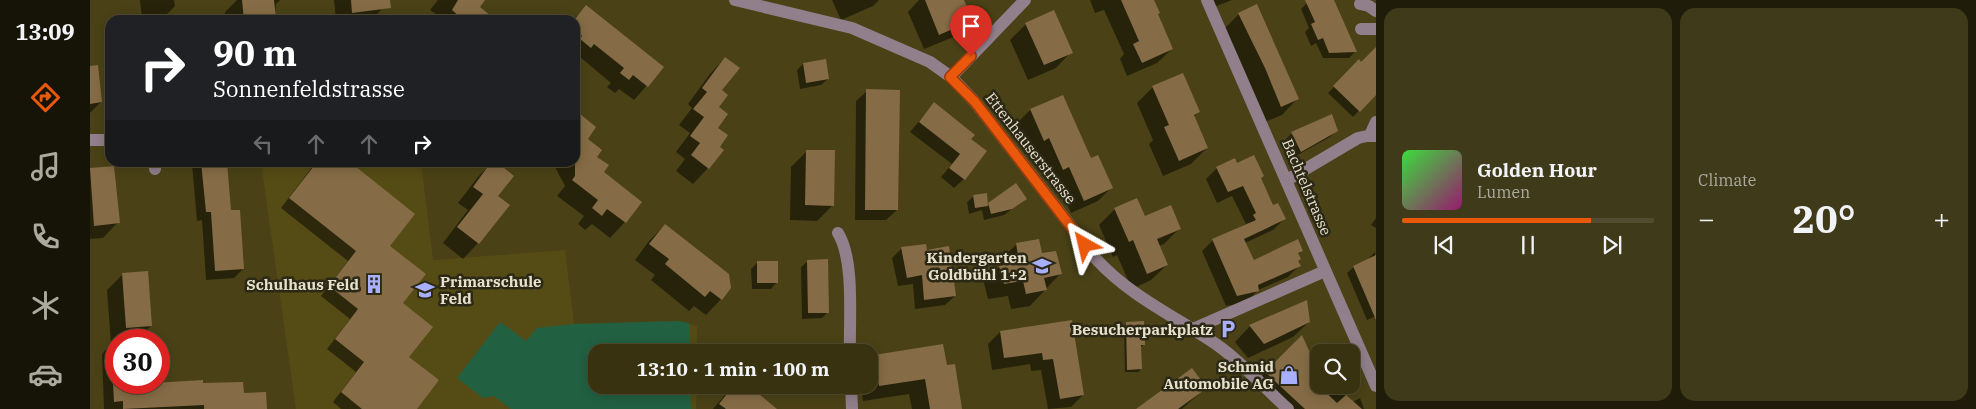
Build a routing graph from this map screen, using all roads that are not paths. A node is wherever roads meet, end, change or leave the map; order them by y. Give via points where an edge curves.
1 (735, 0) edge
2 (1024, 0) edge
3 (1208, 0) edge
4 (1360, 4) dead end
5 (1376, 11) edge
6 (1360, 29) dead end
7 (1376, 29) edge
8 (950, 77) junction
9 (1376, 122) edge
10 (1373, 136) edge
11 (90, 140) edge
12 (105, 140) edge
13 (1287, 180) junction
14 (838, 234) dead end
15 (1325, 271) junction
16 (1193, 329) junction
17 (850, 344) edge
18 (1376, 386) edge
19 (851, 394) edge
20 (852, 409) edge
21 (1288, 409) edge

1 - 8 street, Ettenhauserstrasse via 852,28 930,62
2 - 8 street
3 - 13 street, Bachtelstrasse
4 - 5 street
6 - 7 street
8 - 16 street, Ettenhauserstrasse via 975,102 1108,272 1143,300
9 - 10 street
10 - 13 street via 1358,138
11 - 12 street
13 - 15 street, Bachtelstrasse
14 - 17 street via 849,264
15 - 16 street
15 - 18 street, Bachtelstrasse
16 - 21 street, Ettenhauserstrasse via 1222,349
19 - 20 street

